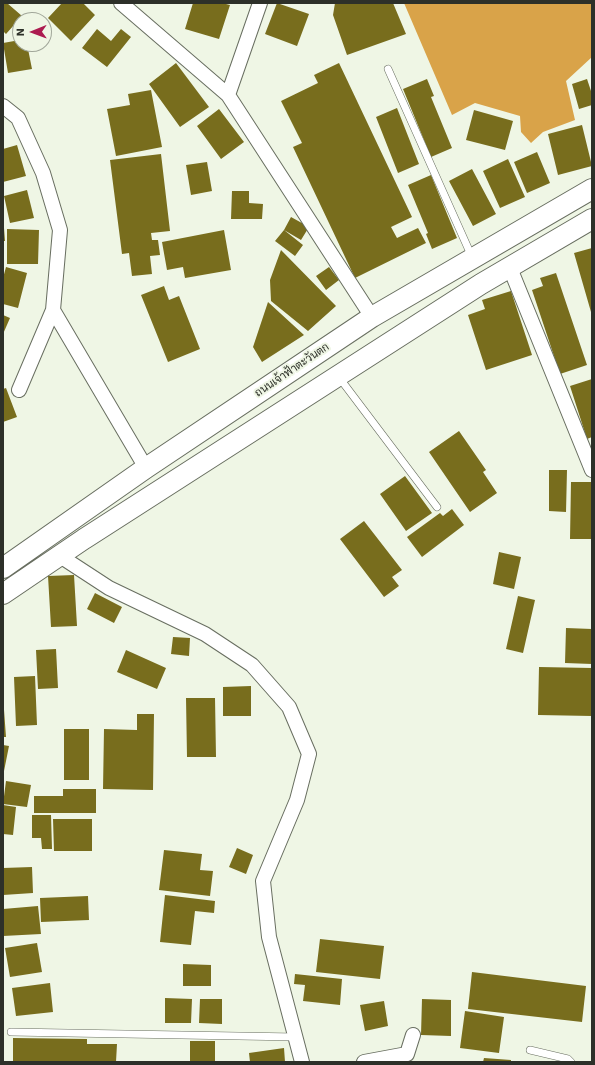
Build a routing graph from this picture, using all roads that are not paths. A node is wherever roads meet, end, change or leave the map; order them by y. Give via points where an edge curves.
1 (121, 3) edge
2 (260, 3) edge
3 (388, 69) dead end
4 (228, 95) junction
5 (3, 106) edge
6 (592, 189) edge
7 (592, 219) edge
8 (472, 258) junction
9 (510, 268) junction
10 (53, 310) junction
11 (372, 317) junction
12 (338, 375) junction
13 (19, 390) dead end
14 (146, 468) junction
15 (592, 470) edge
16 (437, 507) dead end
17 (60, 556) junction
18 (3, 568) edge
19 (3, 594) edge
20 (11, 1032) dead end
21 (413, 1035) dead end
22 (296, 1037) junction
23 (530, 1050) dead end
24 (302, 1062) edge
25 (364, 1062) edge
26 (572, 1062) edge

1 - 4 street
2 - 4 street
3 - 8 lane
4 - 11 street
5 - 10 street via 18,118 43,173 60,230
6 - 8 main road, ถนนเจ้าฟ้าตะวันตก
7 - 9 main road
8 - 11 main road, ถนนเจ้าฟ้าตะวันตก
9 - 12 main road
9 - 15 street
10 - 13 street
10 - 14 street
11 - 14 main road, ถนนเจ้าฟ้าตะวันตก
12 - 16 lane
12 - 17 main road
14 - 18 main road, ถนนเจ้าฟ้าตะวันตก
17 - 19 main road
17 - 22 street via 109,588 219,642 252,665 289,707 309,754 297,800 263,881 269,937
20 - 22 lane
21 - 25 street via 407,1054
22 - 24 street
23 - 26 lane

